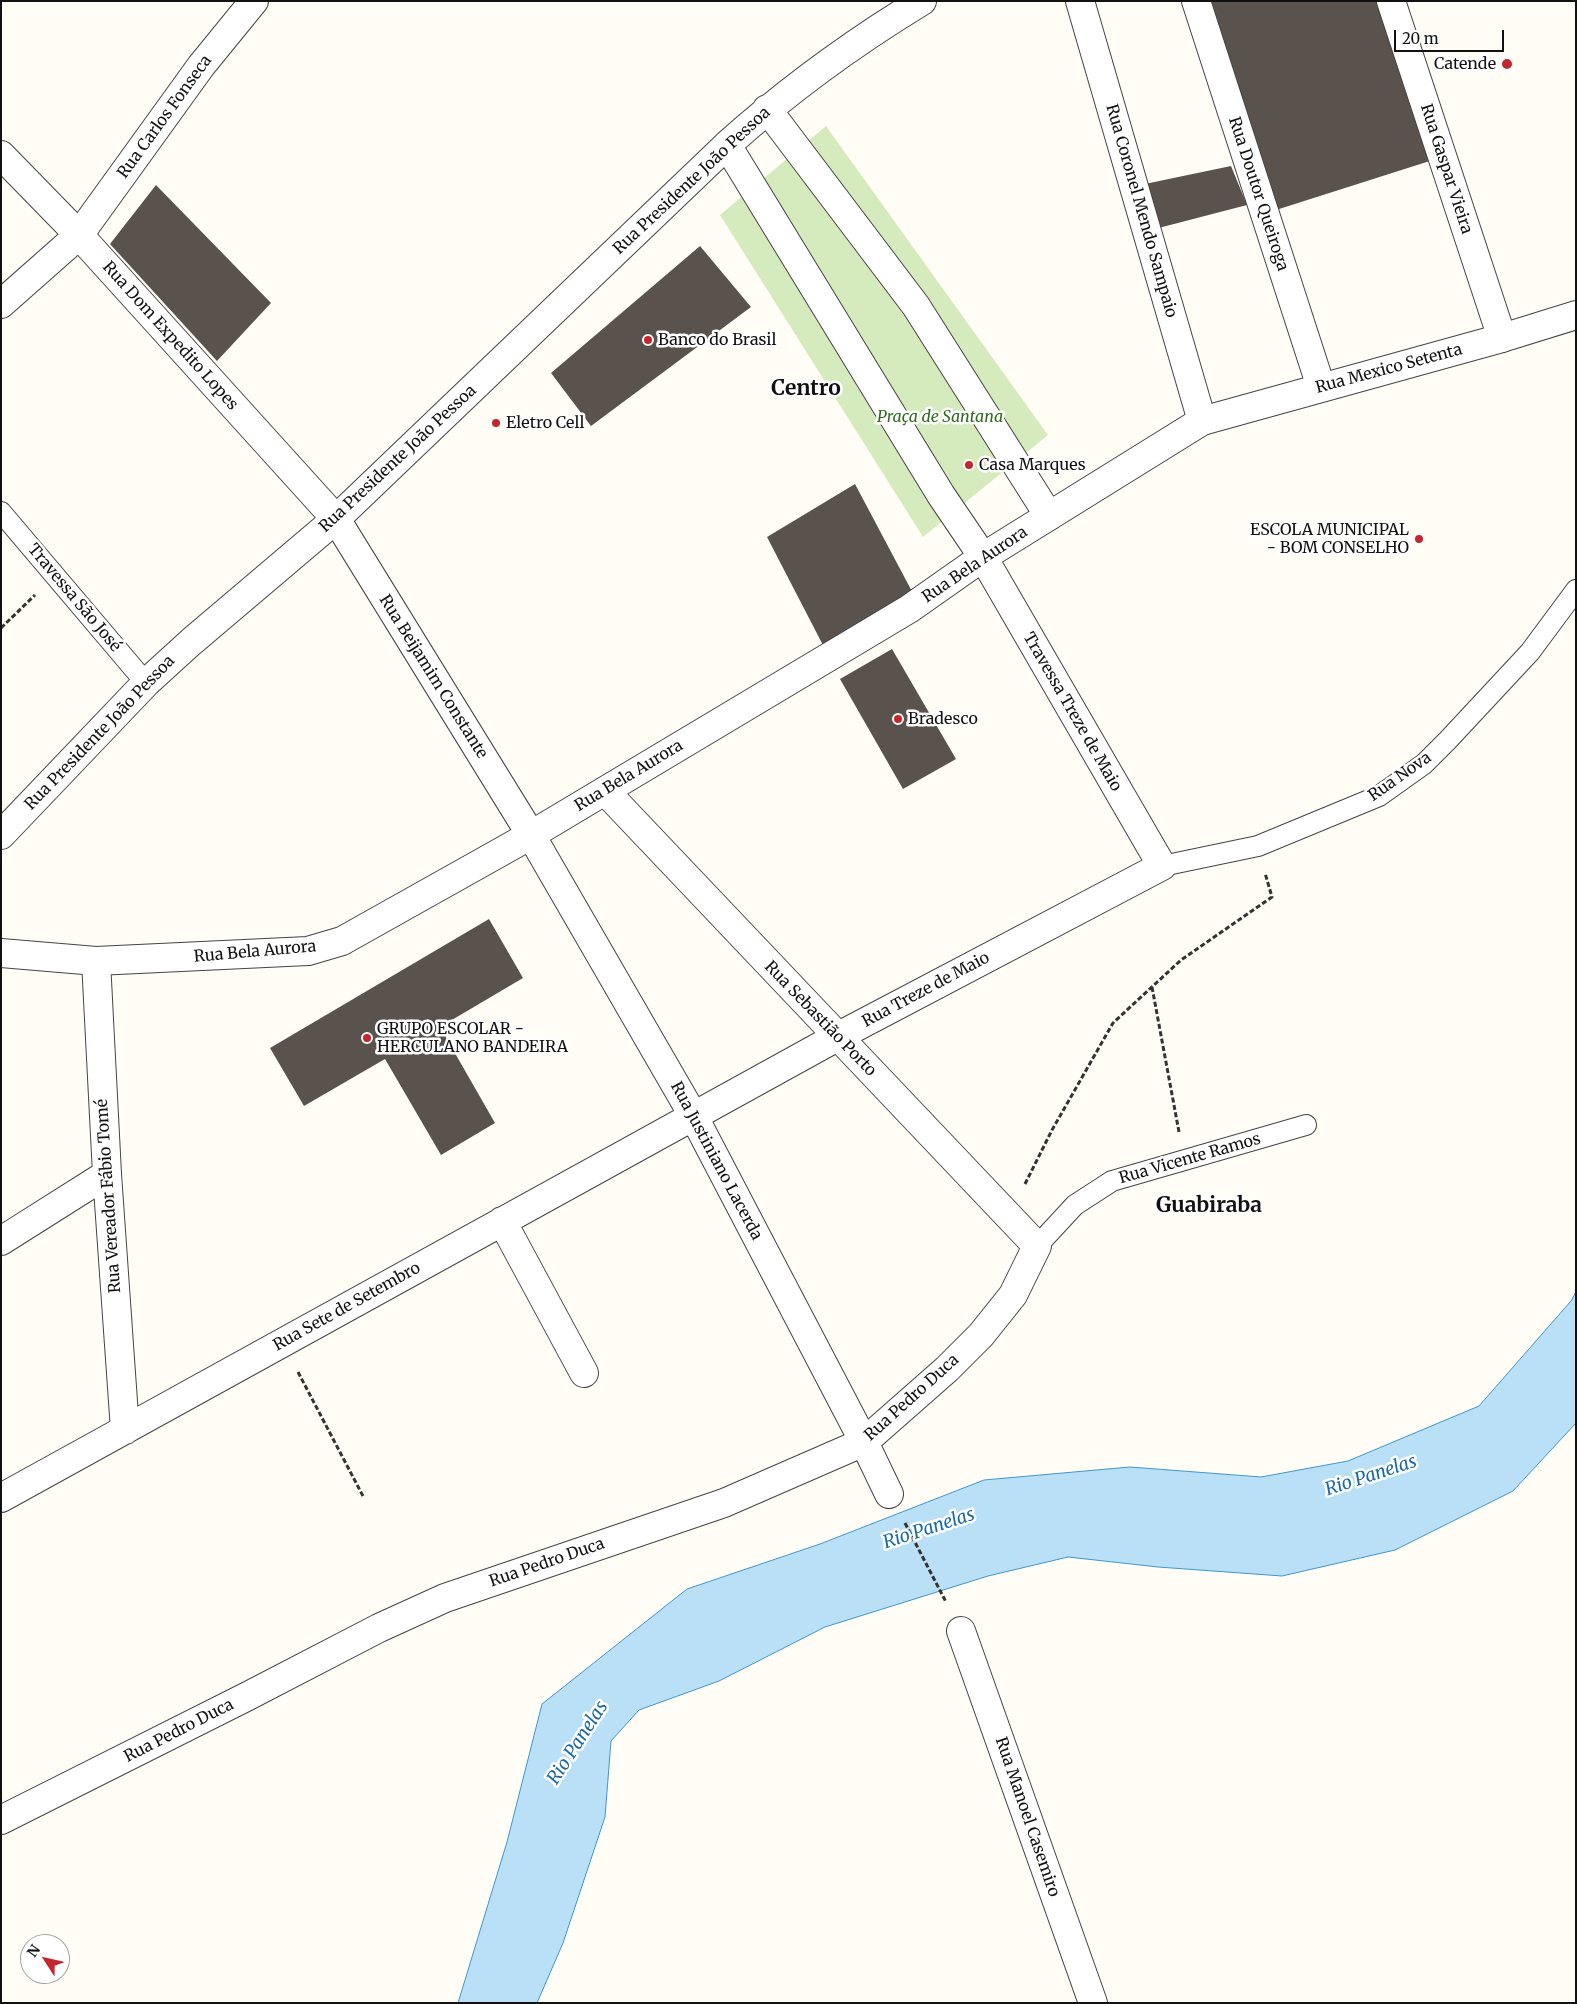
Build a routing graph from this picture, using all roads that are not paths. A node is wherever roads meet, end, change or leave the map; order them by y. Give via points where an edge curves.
1 (254, 1) edge
2 (922, 1) edge
3 (1080, 1) edge
4 (1196, 1) edge
5 (1391, 1) edge
6 (767, 109) junction
7 (727, 145) junction
8 (1, 155) edge
9 (79, 235) junction
10 (1, 304) edge
11 (1576, 315) edge
12 (1502, 338) junction
13 (1321, 387) junction
14 (1202, 421) junction
15 (1, 512) edge
16 (1050, 516) junction
17 (336, 519) junction
18 (983, 557) junction
19 (1576, 590) edge
20 (146, 684) junction
21 (604, 791) junction
22 (1, 835) edge
23 (531, 835) junction
24 (1162, 866) junction
25 (1, 953) edge
26 (96, 962) junction
27 (837, 1037) junction
28 (694, 1117) junction
29 (1306, 1125) dead end
30 (107, 1174) junction
31 (502, 1221) junction
32 (1, 1241) edge
33 (1037, 1246) junction
34 (584, 1373) dead end
35 (125, 1430) junction
36 (864, 1442) junction
37 (889, 1494) road end
38 (1, 1498) edge
39 (961, 1631) road end
40 (1, 1820) edge
41 (1093, 2003) edge

1 - 9 street, Rua Carlos Fonseca via 201,66
2 - 6 street, Rua Presidente João Pessoa
3 - 14 street, Rua Coronel Mendo Sampaio
4 - 13 street, Rua Doutor Queiroga
5 - 12 street, Rua Gaspar Vieira
6 - 7 street, Rua Presidente João Pessoa
6 - 16 street via 916,306
7 - 17 street, Rua Presidente João Pessoa
7 - 18 street
8 - 9 street, Rua Dom Expedito Lopes
9 - 10 street, Rua Carlos Fonseca
9 - 17 street, Rua Dom Expedito Lopes
11 - 12 street, Rua Mexico Setenta
12 - 13 street, Rua Mexico Setenta
13 - 14 street, Rua Mexico Setenta
14 - 16 street, Rua Bela Aurora
15 - 20 lane, Travessa São José
16 - 18 street, Rua Bela Aurora
17 - 20 street, Rua Presidente João Pessoa
17 - 23 street, Rua Beijamim Constante
18 - 21 street, Rua Bela Aurora via 909,609
18 - 24 street, Travessa Treze de Maio
19 - 24 lane, Rua Nova via 1530,652 1424,764 1379,796 1258,846
20 - 22 street, Rua Presidente João Pessoa
21 - 23 street, Rua Bela Aurora
21 - 27 street, Rua Sebastião Porto
23 - 26 street, Rua Bela Aurora via 342,941 308,951
23 - 28 street, Rua Justiniano Lacerda
24 - 27 street, Rua Treze de Maio
25 - 26 street, Rua Bela Aurora
26 - 30 street, Rua Vereador Fábio Tomé
27 - 28 street, Rua Treze de Maio
27 - 33 street, Rua Sebastião Porto
28 - 31 street, Rua Sete de Setembro
28 - 36 street, Rua Justiniano Lacerda
29 - 33 lane, Rua Vicente Ramos via 1112,1181 1075,1205
30 - 32 street
30 - 35 street, Rua Vereador Fábio Tomé
31 - 34 street
31 - 35 street, Rua Sete de Setembro
33 - 36 street, Rua Pedro Duca via 1013,1295 981,1335
35 - 38 street, Rua Sete de Setembro
36 - 37 street, Rua Justiniano Lacerda
36 - 40 street, Rua Pedro Duca via 724,1503 445,1598 379,1628
39 - 41 street, Rua Manoel Casemiro

